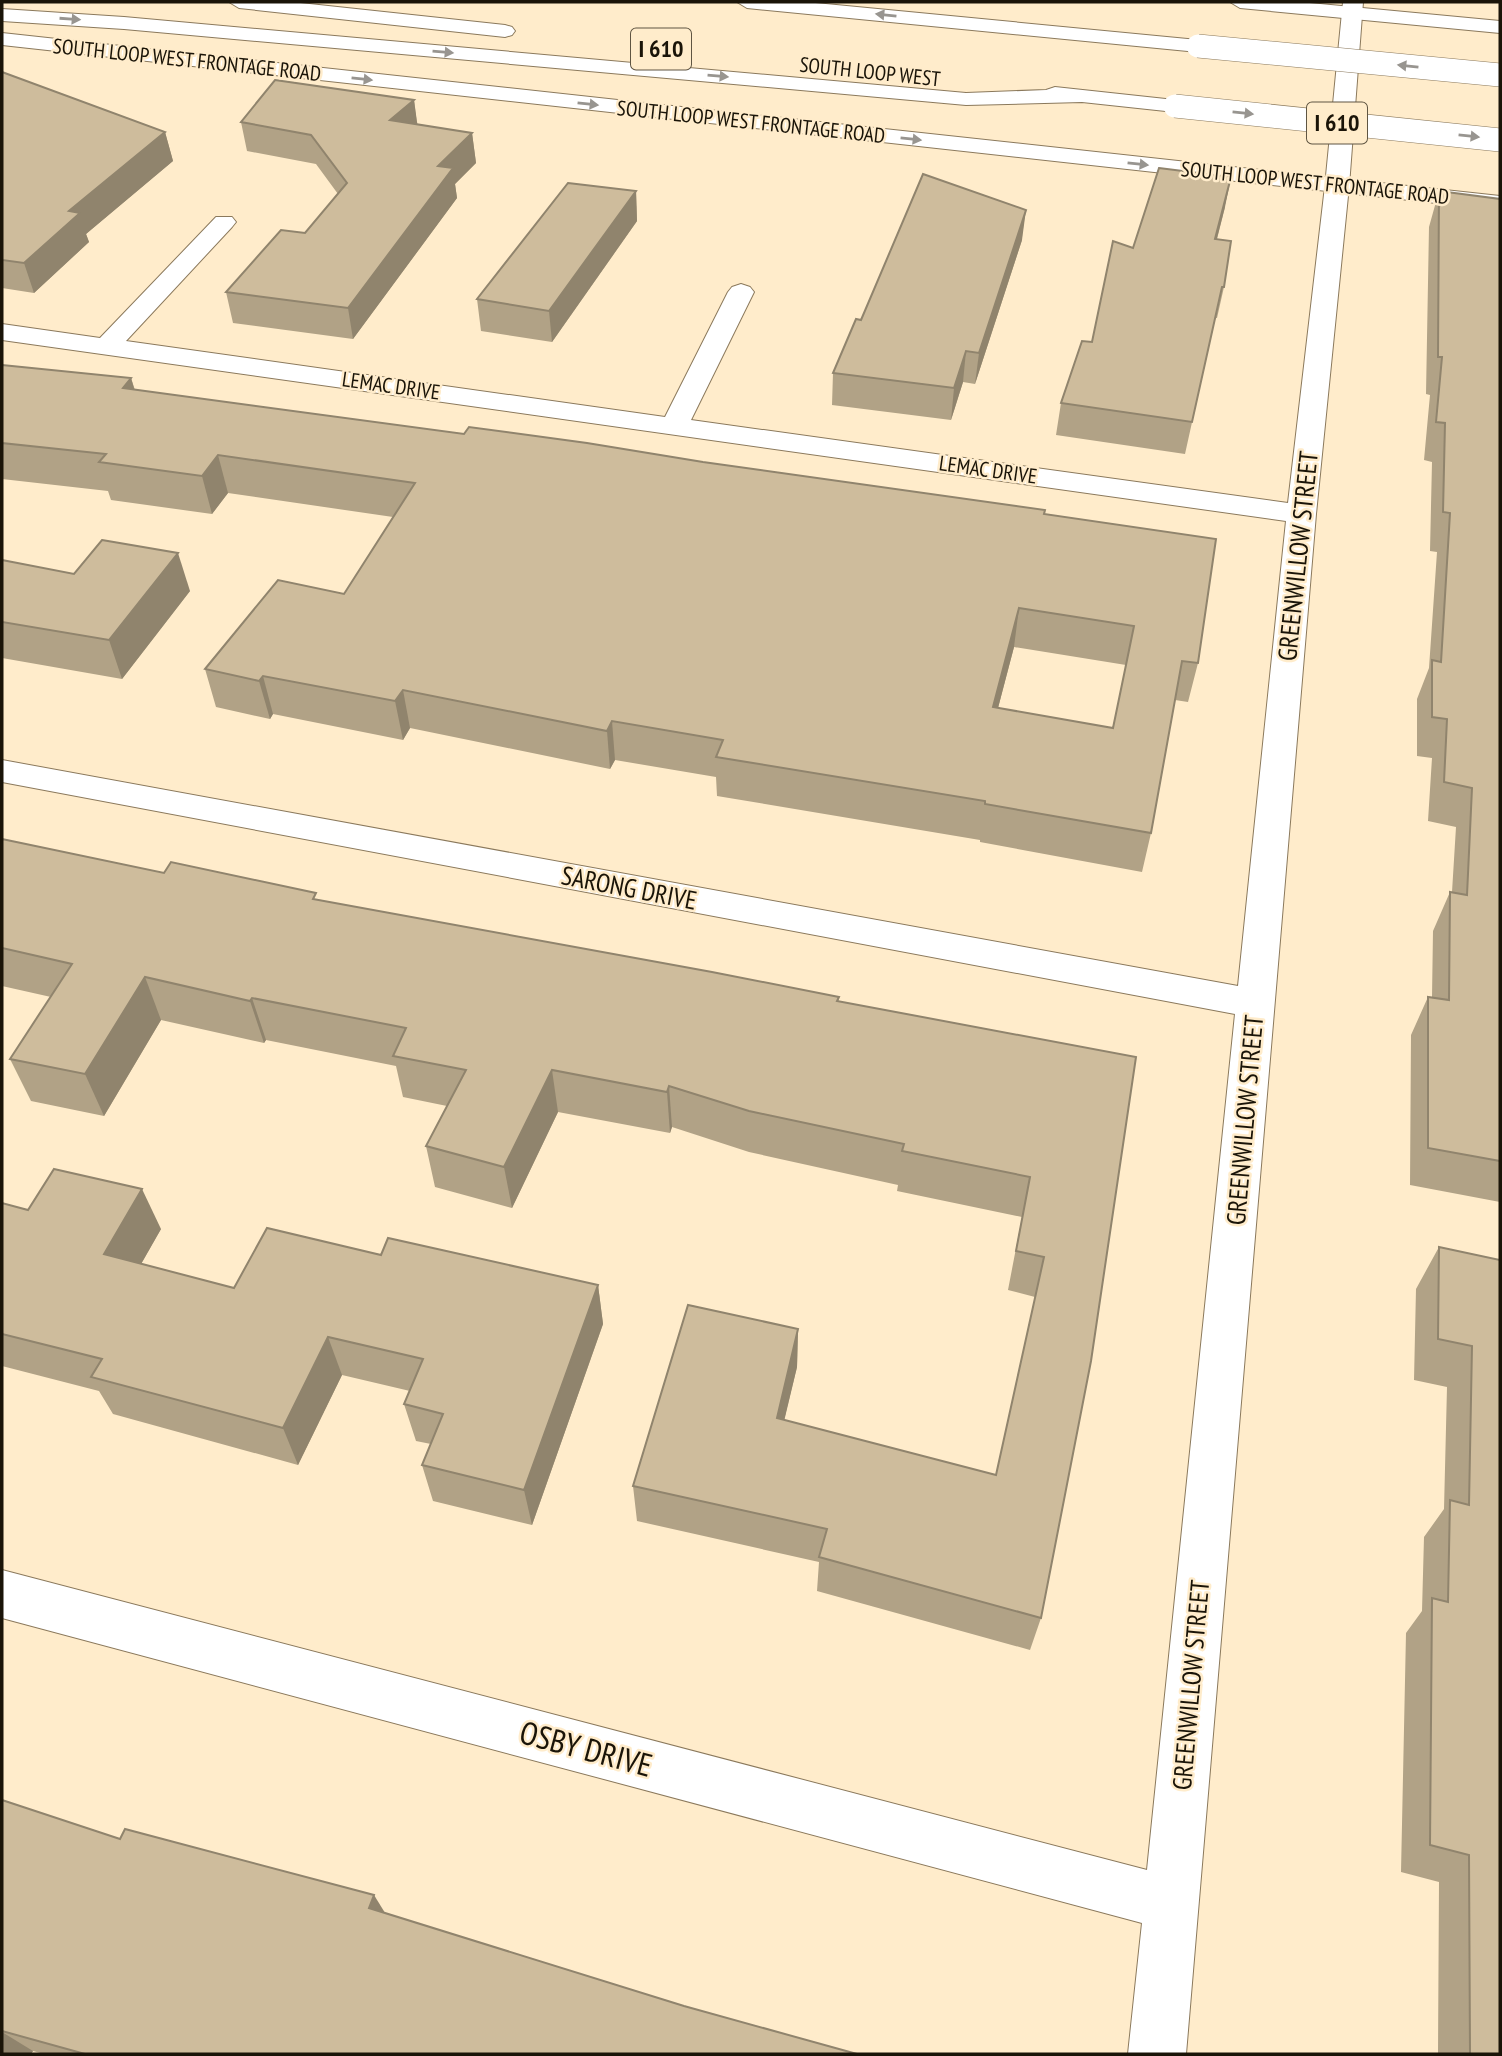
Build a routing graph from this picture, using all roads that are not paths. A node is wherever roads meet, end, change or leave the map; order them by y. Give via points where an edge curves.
1 (239, 2) edge
2 (747, 2) edge
3 (907, 2) edge
4 (1240, 2) edge
5 (1353, 7) edge
6 (2, 15) edge
7 (1500, 27) edge
8 (529, 34) dead end
9 (2, 39) edge
10 (1198, 46) junction
11 (778, 62) dead end
12 (1500, 75) edge
13 (1082, 96) junction
14 (1500, 140) edge
15 (1336, 186) junction
16 (1500, 203) edge
17 (224, 222) dead end
18 (741, 292) dead end
19 (2, 332) edge
20 (107, 346) junction
21 (674, 426) junction
22 (1301, 514) junction
23 (2, 771) edge
24 (1255, 1004) junction
25 (2, 1594) edge
26 (1171, 1904) junction
27 (1157, 2054) edge

1 - 8 main road
10 -> 2 main road
3 - 10 main road
4 - 5 main road
5 - 7 main road
5 - 15 main road, GREENWILLOW STREET
6 -> 13 main road via 966,99
9 -> 15 main road, SOUTH LOOP WEST FRONTAGE ROAD
12 -> 10 main road, bridge
11 - 13 main road, SOUTH LOOP WEST / I 610
13 -> 14 main road, SOUTH LOOP WEST / I 610, bridge
15 - 16 main road, SOUTH LOOP WEST FRONTAGE ROAD
15 - 22 main road, GREENWILLOW STREET
17 - 20 main road
18 - 21 main road
19 - 20 main road, LEMAC DRIVE
20 - 21 main road, LEMAC DRIVE
21 - 22 main road, LEMAC DRIVE
22 - 24 main road, GREENWILLOW STREET
23 - 24 main road, SARONG DRIVE
24 - 26 main road, GREENWILLOW STREET
25 - 26 main road, OSBY DRIVE
26 - 27 main road, GREENWILLOW STREET

